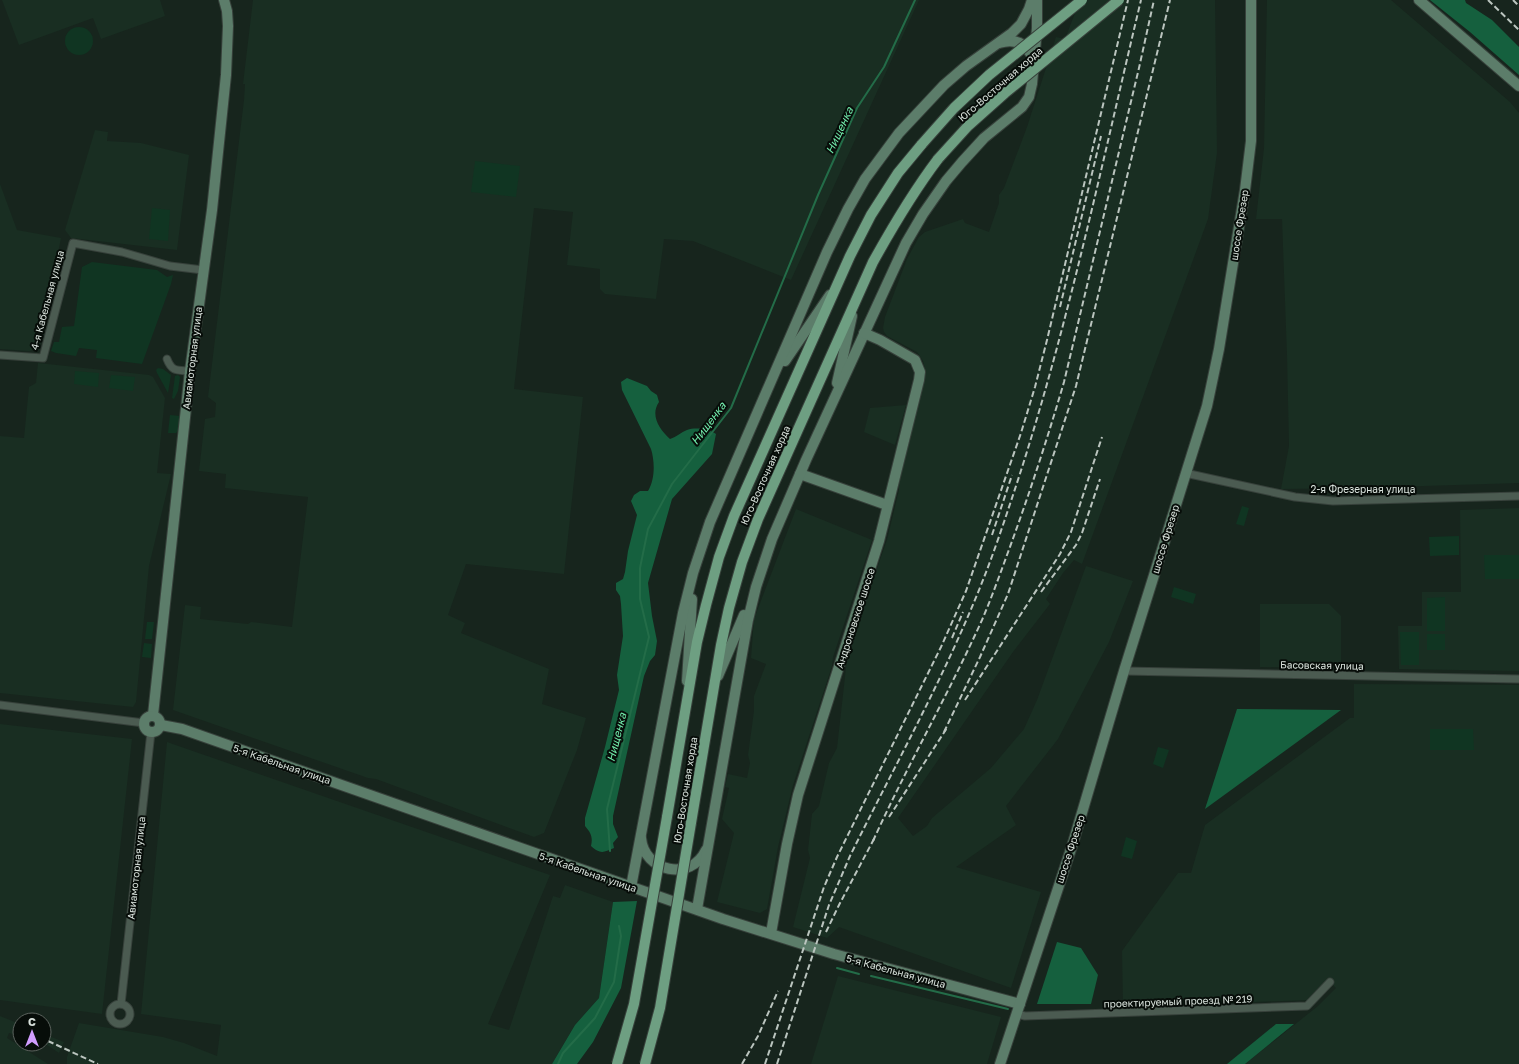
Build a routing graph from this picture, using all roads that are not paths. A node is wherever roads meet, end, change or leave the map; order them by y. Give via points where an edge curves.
1 (224, 0) edge
2 (1032, 0) edge
3 (1037, 0) edge
4 (1082, 0) edge
5 (1119, 0) edge
6 (1252, 0) edge
7 (1419, 0) edge
8 (996, 44) junction
9 (1034, 64) junction
10 (1519, 86) edge
11 (203, 270) junction
12 (838, 283) junction
13 (855, 302) junction
14 (864, 333) junction
15 (0, 355) edge
16 (167, 359) dead end
17 (190, 371) junction
18 (771, 380) junction
19 (832, 404) junction
20 (1186, 472) junction
21 (800, 474) junction
22 (1519, 496) edge
23 (887, 505) junction
24 (693, 573) junction
25 (756, 587) junction
26 (1124, 671) junction
27 (1519, 679) edge
28 (714, 685) junction
29 (0, 705) edge
30 (685, 714) junction
31 (153, 715) junction
32 (144, 723) junction
33 (160, 725) junction
34 (151, 732) junction
35 (642, 830) junction
36 (708, 842) junction
37 (631, 887) junction
38 (697, 910) junction
39 (771, 933) junction
40 (1330, 982) dead end
41 (121, 1004) dead end
42 (1018, 1009) junction
43 (617, 1064) edge
44 (645, 1064) edge
45 (1000, 1064) edge

1 - 11 street, Авиамоторная улица via 228,26 226,75
2 - 8 street via 1021,24
3 - 9 street
4 - 12 main road, Юго-Восточная хорда, bridge via 989,75 954,108 922,144 898,173 871,215
5 - 13 main road, Юго-Восточная хорда, bridge via 1005,93 968,126 938,159 894,223 872,262
6 - 20 street, шоссе Фрезер via 1251,141 1245,190 1219,349 1207,406
7 - 10 street
8 - 9 street via 1010,41 1022,44
8 - 18 street via 966,66 922,107 865,179 827,252
9 - 14 street via 1029,97 1022,107 984,138 946,181 923,214 906,243
11 - 15 street, 4-я Кабельная улица via 170,266 122,252 73,243 43,358
11 - 17 street, Авиамоторная улица
12 - 18 street
12 - 30 main road, Юго-Восточная хорда via 753,471 719,558 697,642
13 - 19 street
13 - 28 main road, Юго-Восточная хорда via 758,520 742,562 729,608
14 - 19 street
14 - 23 street, Андроновское шоссе via 914,360 920,372
16 - 17 street via 175,370
17 - 31 street, Авиамоторная улица
18 - 24 street via 710,522
19 - 21 street
20 - 22 street, 2-я Фрезерная улица via 1314,500
20 - 26 street, шоссе Фрезер
21 - 23 street
21 - 25 street via 772,539
23 - 39 street, Андроновское шоссе via 879,541 798,795
24 - 30 street
24 - 35 street
25 - 28 street
25 - 36 street
26 - 27 street, Басовская улица
26 - 42 street, шоссе Фрезер via 1071,849
28 - 44 main road, Юго-Восточная хорда, bridge via 660,1008
29 - 32 street
30 - 43 main road, Юго-Восточная хорда, bridge via 634,1004
31 - 32 street via 146,718
31 - 33 street via 160,720
32 - 34 street via 145,728
33 - 34 street
33 - 37 street, 5-я Кабельная улица via 182,729
34 - 41 street, Авиамоторная улица
35 - 36 street via 642,842 646,853 658,866 669,870 681,870 692,866 704,853
35 - 37 street
36 - 38 street
37 - 38 street, 5-я Кабельная улица
38 - 39 street, 5-я Кабельная улица
39 - 42 street, 5-я Кабельная улица
40 - 42 street, проектируемый проезд № 219 via 1307,1006 1025,1016
42 - 45 street, шоссе Фрезер

